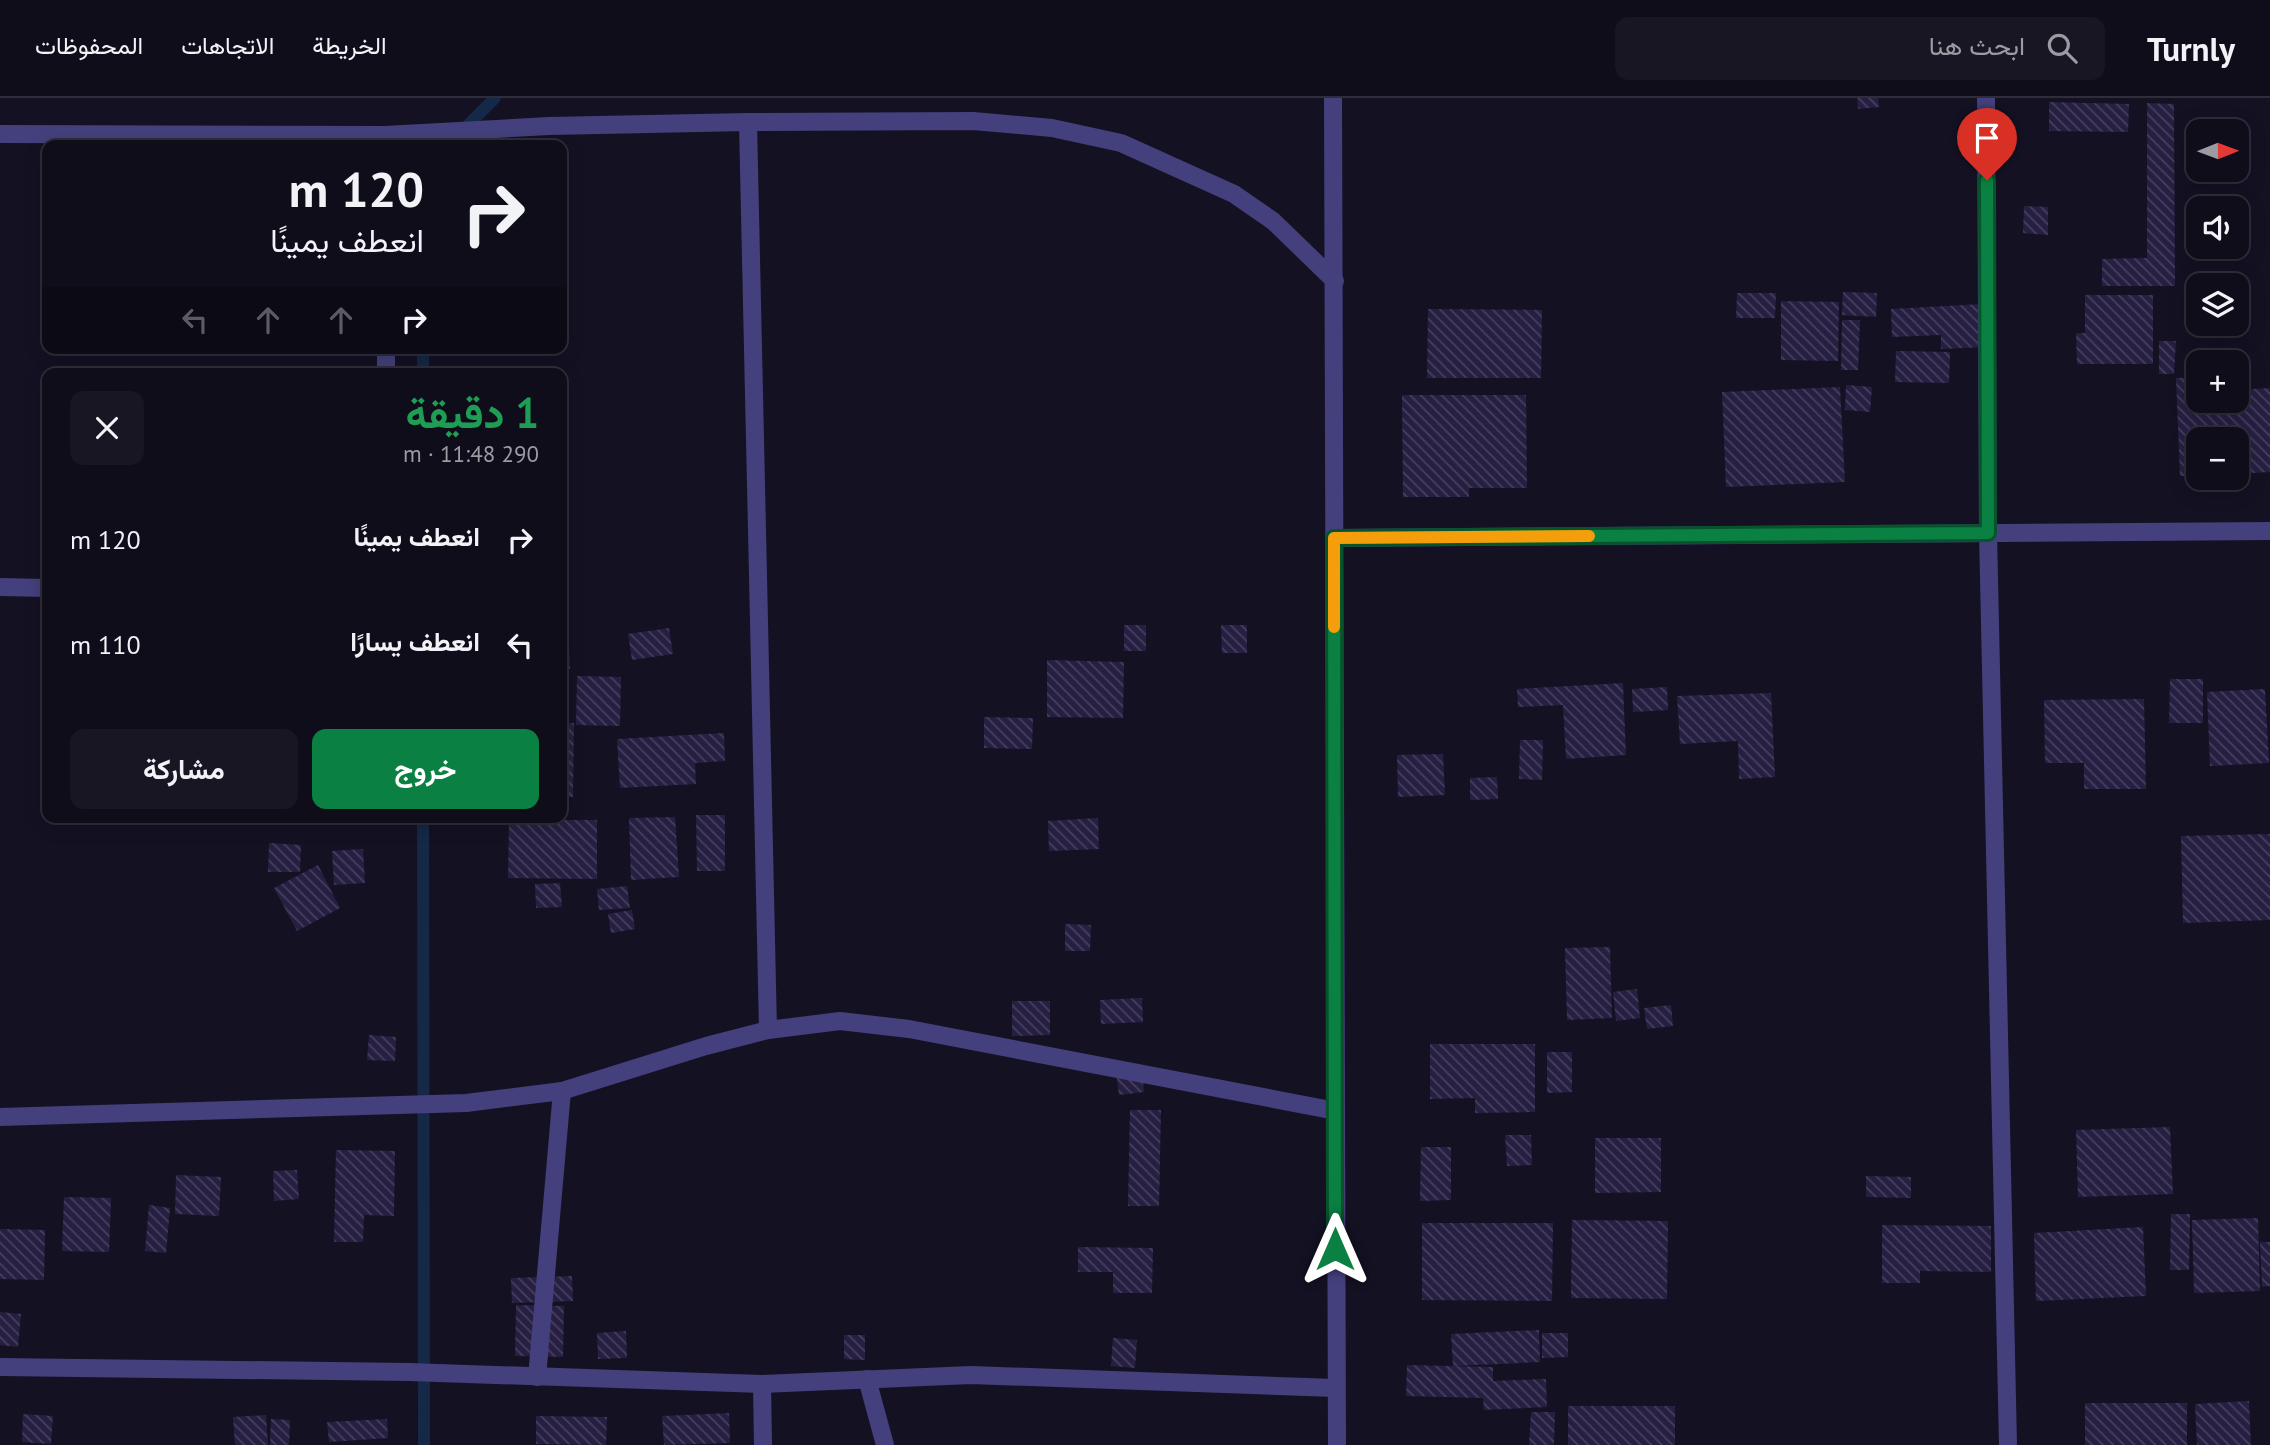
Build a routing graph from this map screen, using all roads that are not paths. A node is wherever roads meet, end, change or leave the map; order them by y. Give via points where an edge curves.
1 (1333, 98) edge
2 (1986, 98) edge
3 (748, 122) junction
4 (0, 134) edge
5 (385, 140) edge
6 (1335, 281) junction
7 (2270, 531) edge
8 (1988, 533) junction
9 (1334, 538) junction
10 (0, 587) edge
11 (42, 589) edge
12 (768, 1030) junction
13 (562, 1091) junction
14 (1336, 1111) junction
15 (0, 1118) edge
16 (0, 1367) edge
17 (537, 1377) junction
18 (867, 1379) junction
19 (762, 1384) junction
20 (1335, 1388) junction
21 (763, 1445) edge
22 (886, 1445) edge
23 (1337, 1445) edge
24 (2008, 1445) edge

1 - 6 street
2 - 8 street
3 - 5 street via 549,126
3 - 6 street via 973,121 1052,128 1121,143 1234,194 1273,221
3 - 12 street
4 - 5 street
6 - 9 street
7 - 8 street
8 - 9 street
8 - 24 street
9 - 14 street
10 - 11 street
12 - 13 street
12 - 14 street via 840,1021 909,1029
13 - 15 street via 466,1103
13 - 17 street
14 - 20 street
16 - 17 street via 409,1371
17 - 19 street
18 - 19 street
18 - 20 street via 971,1375
18 - 22 street
19 - 21 street
20 - 23 street

